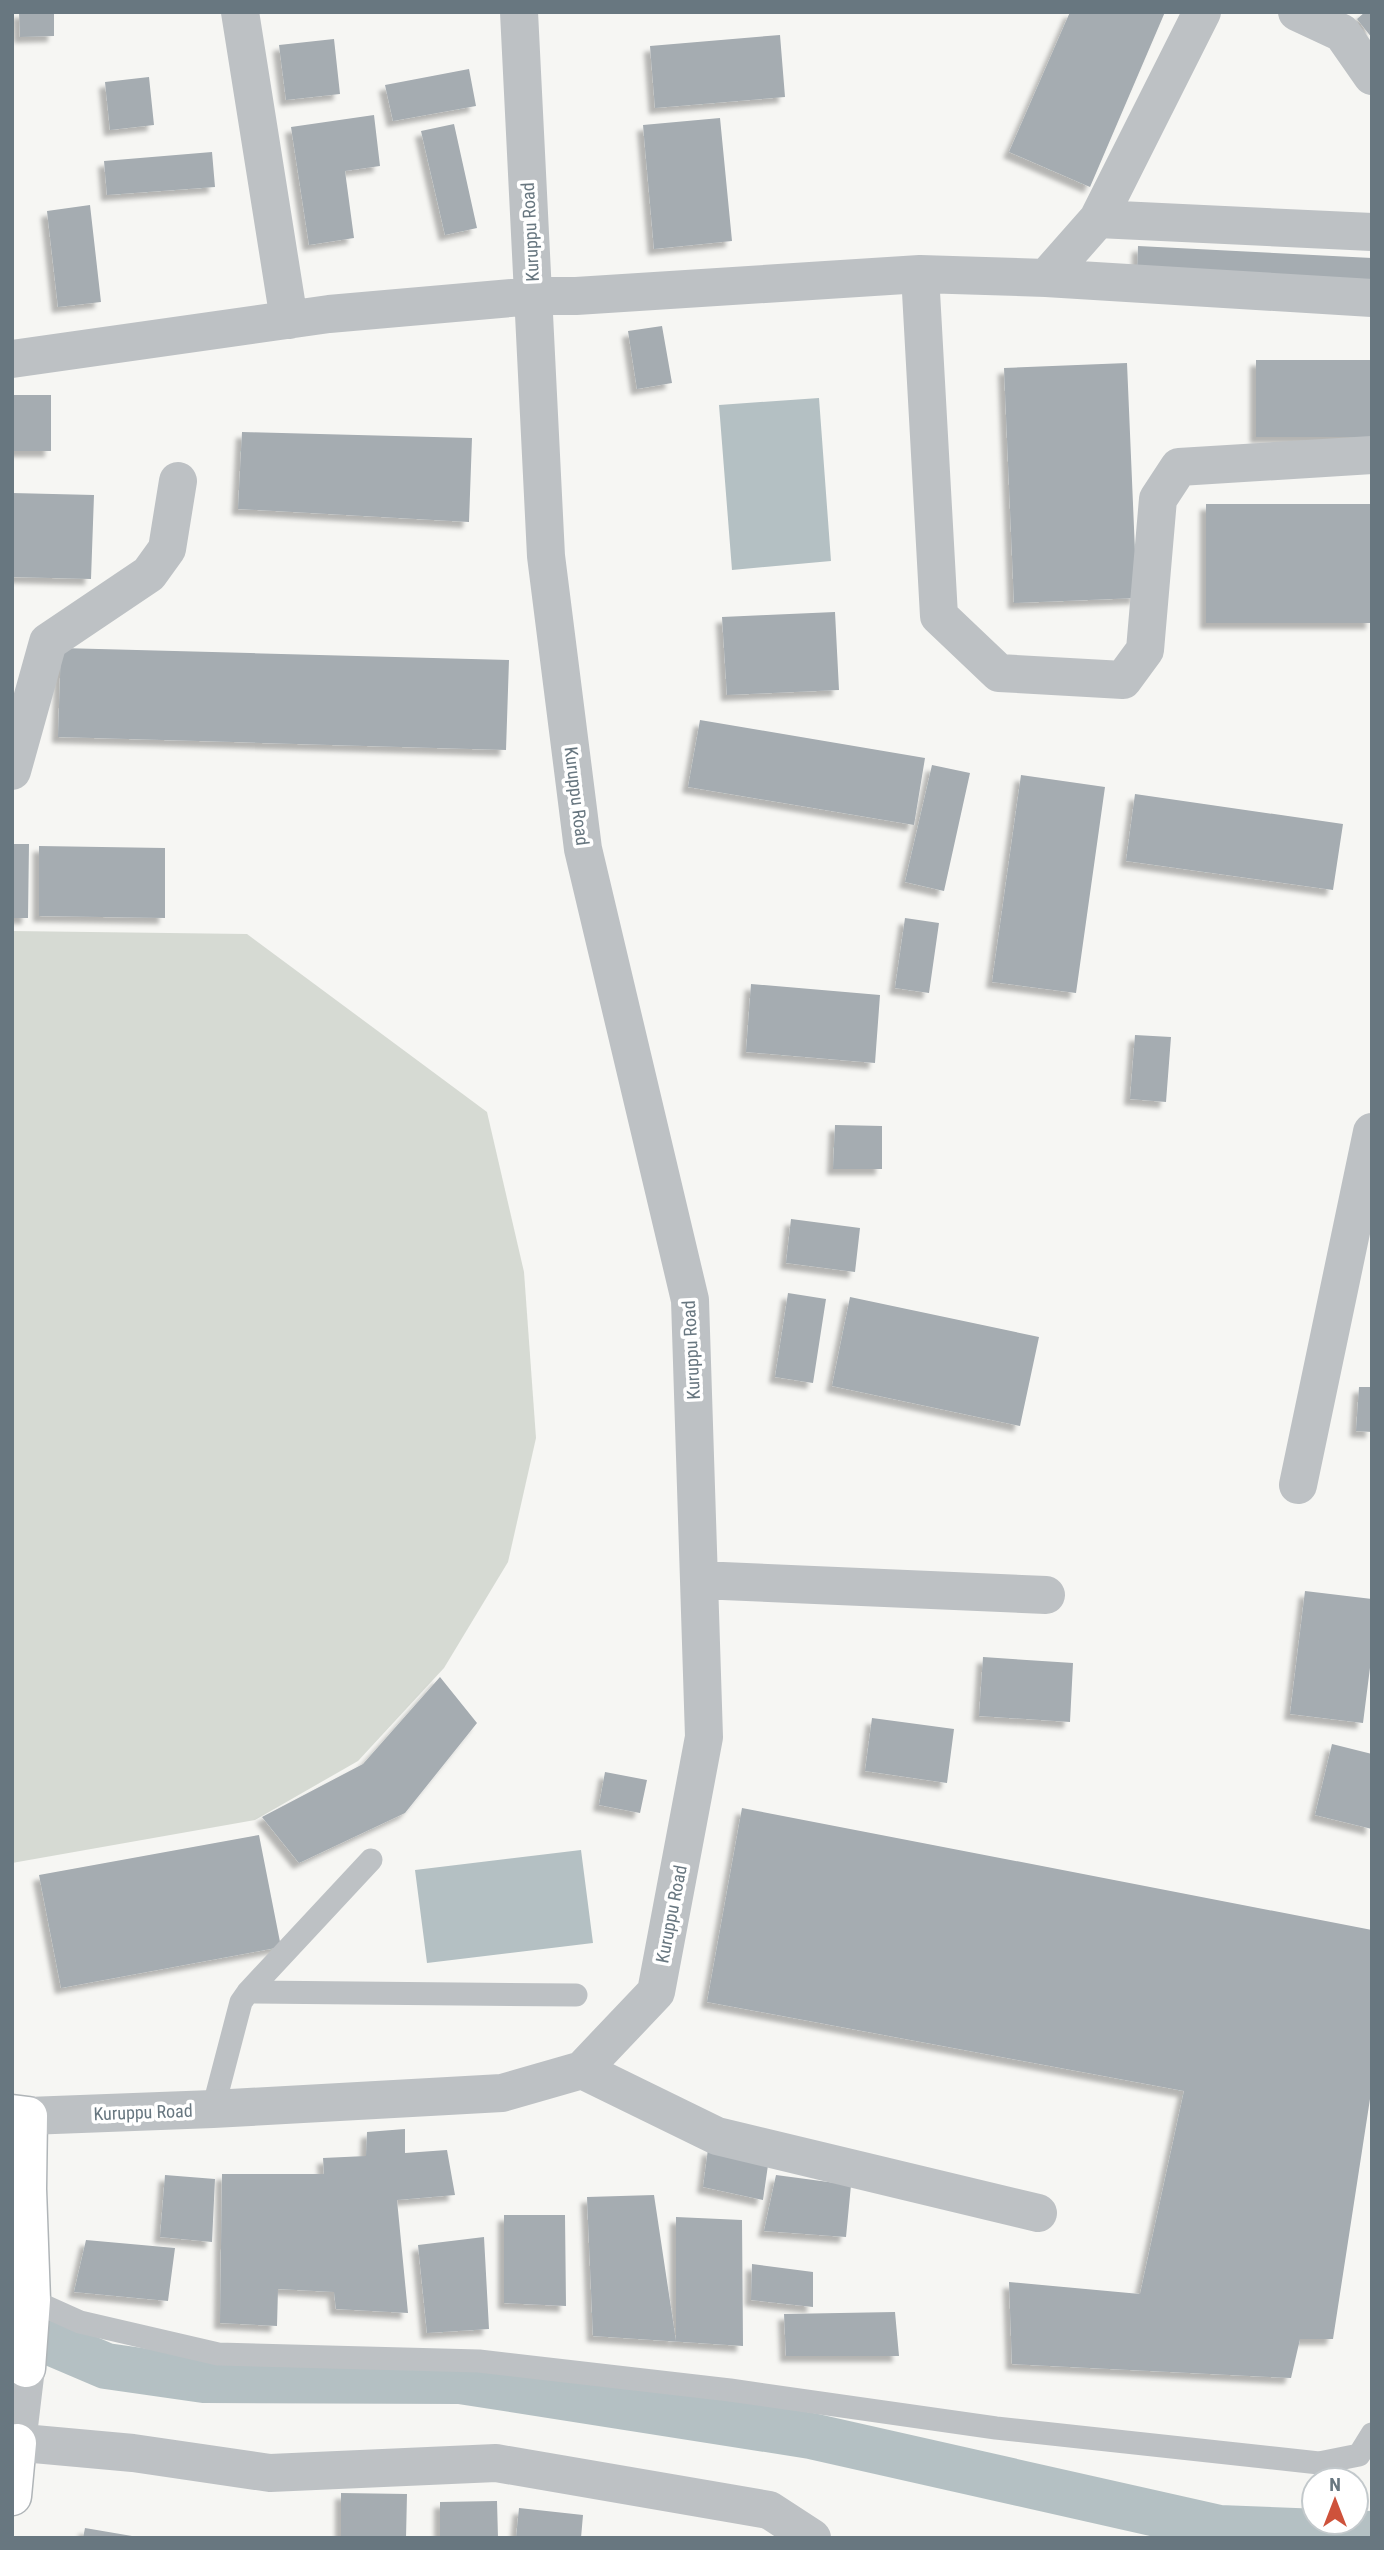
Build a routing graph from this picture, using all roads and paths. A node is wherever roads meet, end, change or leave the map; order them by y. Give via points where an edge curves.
1 (240, 12) edge
2 (519, 12) edge
3 (1202, 12) edge
4 (1297, 12) edge
5 (1372, 75) edge
6 (1098, 219) junction
7 (1372, 232) edge
8 (920, 274) junction
9 (1046, 278) junction
10 (534, 296) junction
11 (1372, 298) edge
12 (289, 320) junction
13 (12, 359) edge
14 (1372, 455) edge
15 (178, 481) dead end
16 (12, 771) edge
17 (1372, 1132) edge
18 (1298, 1485) dead end
19 (699, 1580) junction
20 (1046, 1595) dead end
21 (371, 1860) dead end
22 (248, 1992) junction
23 (576, 1995) dead end
24 (582, 2070) junction
25 (213, 2109) junction
26 (20, 2115) edge
27 (1038, 2213) dead end
28 (31, 2300) junction
29 (1372, 2434) edge
30 (14, 2442) edge
31 (12, 2496) edge
32 (812, 2538) edge

1 - 12 street
2 - 10 street, Kuruppu Road
3 - 6 street
4 - 5 street via 1342,33
6 - 7 street
6 - 9 street
8 - 9 street
8 - 10 street
8 - 14 street via 939,616 999,673 1123,680 1144,650 1158,499 1180,467
9 - 11 street
10 - 12 street
10 - 19 street, Kuruppu Road via 546,556 583,849 690,1300
12 - 13 street
15 - 16 street via 167,549 149,574 48,642
17 - 18 street
19 - 20 street
19 - 24 street, Kuruppu Road via 704,1737 656,1992
21 - 22 lane
22 - 23 lane
22 - 25 lane via 241,2002
24 - 25 street, Kuruppu Road via 502,2093
24 - 27 street via 717,2136
25 - 26 street, Kuruppu Road
26 - 28 street
28 - 29 lane via 80,2322 218,2354 479,2361 996,2428 1319,2463 1359,2455
28 - 30 street
30 - 31 street
30 - 32 street via 270,2473 496,2463 769,2510

